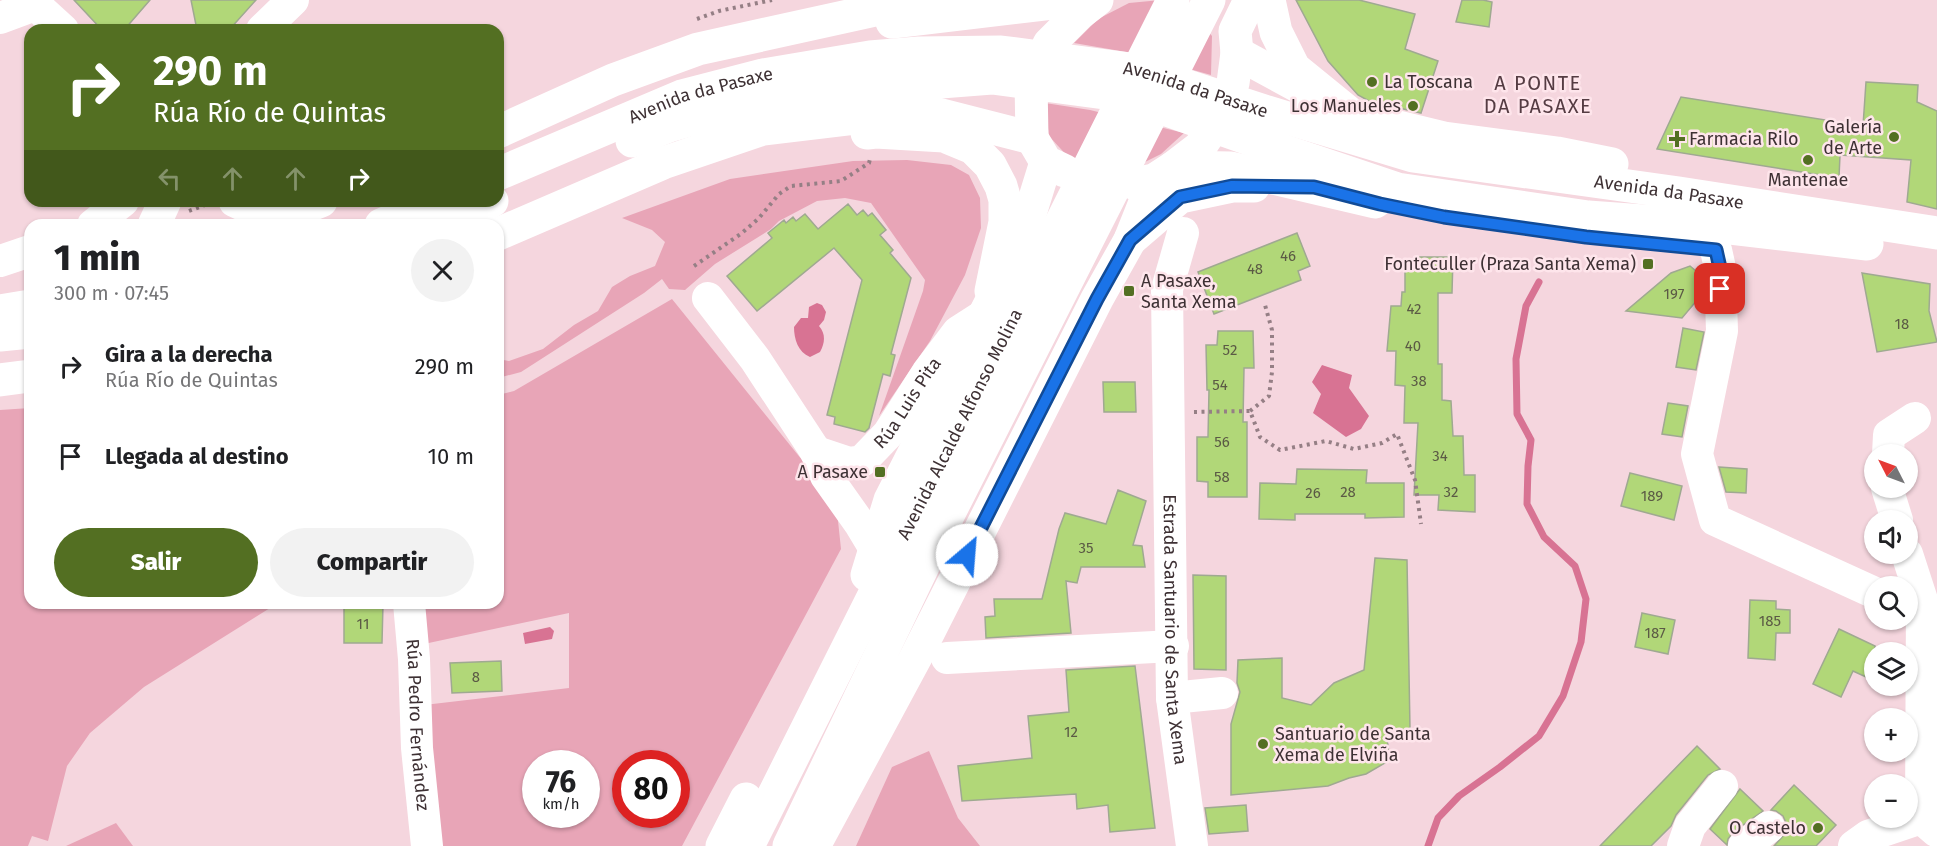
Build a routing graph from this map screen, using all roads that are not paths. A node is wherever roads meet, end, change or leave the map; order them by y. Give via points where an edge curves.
1 (293, 0) edge
2 (921, 0) edge
3 (1173, 0) edge
4 (1204, 0) edge
5 (1209, 0) edge
6 (1250, 0) edge
7 (1269, 0) edge
8 (33, 2) edge
9 (1085, 4) edge
10 (0, 18) edge
11 (57, 24) edge
12 (268, 24) edge
13 (803, 27) junction
14 (1235, 55) junction
15 (1353, 116) junction
16 (504, 129) edge
17 (1039, 150) junction
18 (663, 163) junction
19 (504, 171) edge
20 (1164, 174) junction
21 (1314, 187) junction
22 (1679, 193) junction
23 (504, 195) edge
24 (116, 207) edge
25 (255, 207) edge
26 (303, 207) edge
27 (337, 207) edge
28 (422, 207) edge
29 (479, 207) edge
30 (100, 219) edge
31 (311, 219) edge
32 (395, 219) edge
33 (453, 219) edge
34 (504, 231) edge
35 (1183, 233) dead end
36 (1130, 240) junction
37 (1925, 241) edge
38 (1716, 250) junction
39 (24, 253) edge
40 (0, 261) edge
41 (708, 298) dead end
42 (24, 307) edge
43 (0, 311) edge
44 (986, 314) junction
45 (24, 333) edge
46 (0, 336) edge
47 (24, 352) edge
48 (0, 354) edge
49 (24, 377) edge
50 (0, 380) edge
51 (1915, 418) dead end
52 (1889, 444) edge
53 (816, 452) junction
54 (1008, 474) junction
55 (924, 530) junction
56 (875, 549) junction
57 (1864, 588) edge
58 (1918, 588) edge
59 (1918, 606) edge
60 (410, 609) edge
61 (1916, 630) edge
62 (1173, 646) junction
63 (843, 656) junction
64 (947, 658) dead end
65 (1222, 693) dead end
66 (1172, 698) junction
67 (814, 713) junction
68 (1722, 786) dead end
69 (1929, 825) edge
70 (1768, 827) dead end
71 (427, 846) edge
72 (724, 846) edge
73 (748, 846) edge
74 (789, 846) edge
75 (796, 846) edge
76 (814, 846) edge
77 (1192, 846) edge
78 (1683, 846) edge
79 (1744, 846) edge
80 (1854, 846) edge

1 - 12 street
2 - 13 main road
3 - 55 main road, Avenida Alcalde Alfonso Molina
4 - 14 main road via 1215,8
5 - 55 main road, Avenida Alcalde Alfonso Molina
6 - 14 main road
7 - 15 main road via 1276,32 1294,68
8 - 10 street
8 - 11 street
9 - 13 main road
9 - 17 main road via 1049,44 1031,82
13 - 16 main road via 698,50 613,80
14 - 15 main road
14 - 20 main road via 1216,123 1200,147
15 - 22 main road via 1443,138 1623,166
17 - 18 main road via 922,110 763,129
17 - 20 main road via 1088,182 1131,185
17 - 44 main road via 1021,243
18 - 34 main road
18 - 44 main road via 752,147 876,132 944,136 973,148 990,165 1005,200 1005,222
19 - 22 main road, Avenida da Pasaxe via 682,96 763,75 870,57 1001,51 1138,70 1413,156
20 - 21 main road via 1231,168
20 - 36 main road
21 - 36 main road via 1232,186 1180,197
21 - 38 main road via 1444,217
22 - 37 main road, Avenida da Pasaxe
23 - 37 main road, Avenida da Pasaxe via 669,126 745,104 825,91 993,78 1127,96 1397,189 1588,217
24 - 30 street
25 - 26 main road via 279,215
27 - 31 main road
28 - 32 main road
29 - 33 main road
35 - 62 street, Estrada Santuario de Santa Xema via 1167,289
36 - 54 main road
37 - 38 main road
38 - 57 street via 1722,331 1697,454 1715,520
39 - 40 street
41 - 53 street via 755,359
42 - 43 main road
44 - 53 street, Rúa Luis Pita via 958,332 888,434 862,461 849,463
44 - 56 main road via 890,500
45 - 46 main road
47 - 48 main road
49 - 50 main road
51 - 52 street via 1889,435
53 - 56 street via 826,476
54 - 75 main road
54 - 76 main road via 917,655
55 - 63 main road, Avenida Alcalde Alfonso Molina
55 - 74 main road, Avenida Alcalde Alfonso Molina
56 - 63 main road
56 - 72 main road
58 - 59 street via 1922,600
60 - 71 street, Rúa Pedro Fernández
61 - 69 street
62 - 64 street
62 - 66 street, Estrada Santuario de Santa Xema
63 - 67 main road, Avenida Alcalde Alfonso Molina
65 - 66 street
66 - 77 street, Estrada Santuario de Santa Xema
67 - 72 main road
67 - 73 main road, Avenida Alcalde Alfonso Molina
68 - 78 street via 1690,826
69 - 80 street via 1868,836
70 - 79 street

